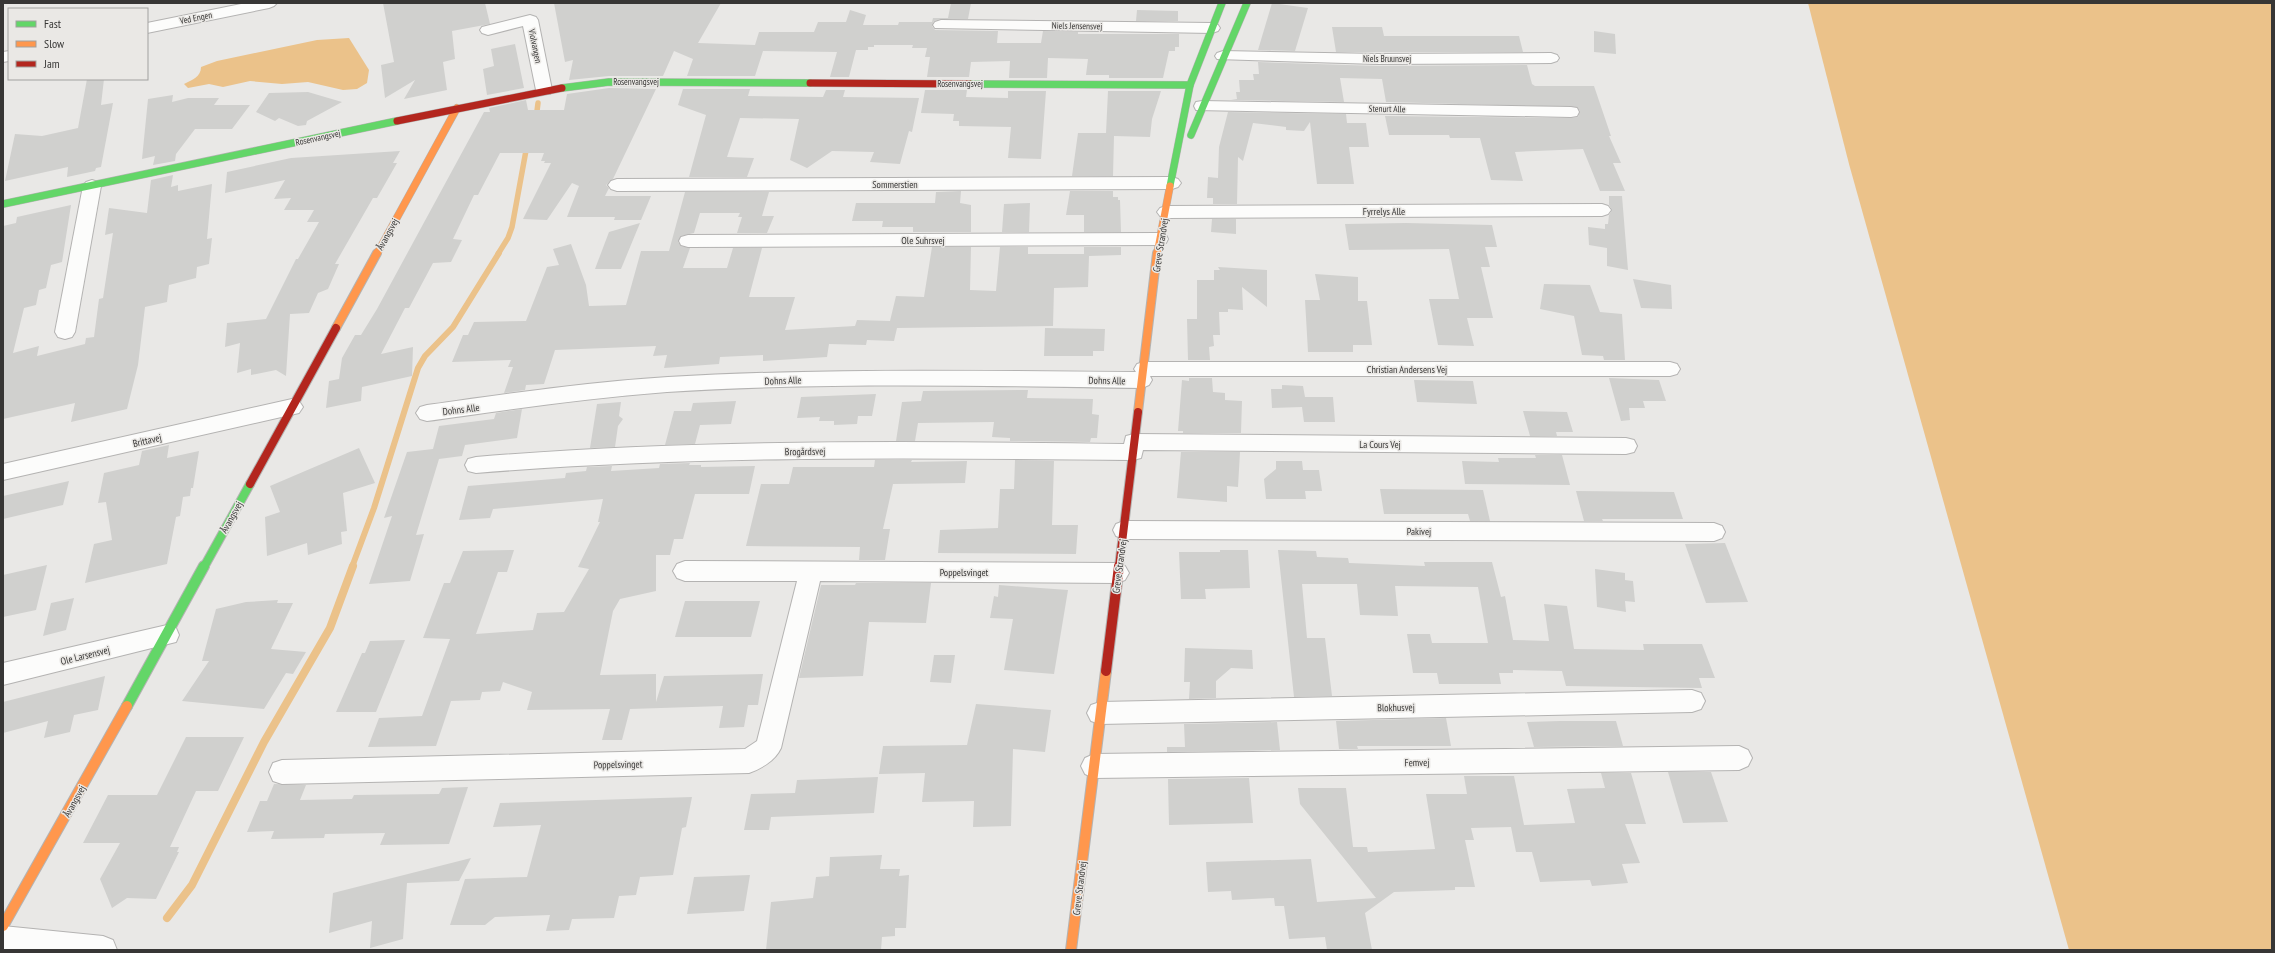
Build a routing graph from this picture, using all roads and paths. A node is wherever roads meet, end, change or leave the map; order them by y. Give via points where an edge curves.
1 (189, 3) edge
2 (269, 3) edge
3 (1222, 3) edge
4 (1247, 3) edge
5 (189, 19) junction
6 (941, 25) dead end
7 (148, 28) edge
8 (1212, 28) junction
9 (488, 30) dead end
10 (1223, 56) junction
11 (1551, 58) dead end
12 (1190, 85) junction
13 (544, 90) junction
14 (1202, 106) junction
15 (457, 108) junction
16 (1571, 112) dead end
17 (1172, 183) junction
18 (617, 185) dead end
19 (92, 186) junction
20 (3, 204) edge
21 (1602, 210) dead end
22 (1166, 212) junction
23 (1159, 239) junction
24 (688, 241) dead end
25 (65, 332) dead end
26 (1670, 369) dead end
27 (1143, 375) junction
28 (292, 407) junction
29 (427, 413) dead end
30 (1626, 446) dead end
31 (1134, 447) junction
32 (476, 465) dead end
33 (3, 472) edge
34 (1124, 530) junction
35 (1714, 532) dead end
36 (685, 571) dead end
37 (811, 571) junction
38 (1117, 573) junction
39 (167, 635) junction
40 (3, 674) edge
41 (1692, 701) dead end
42 (1100, 713) junction
43 (1739, 758) dead end
44 (1094, 766) junction
45 (282, 772) dead end
46 (3, 926) edge
47 (3, 940) edge
48 (104, 950) edge
49 (1072, 950) edge

1 - 5 street
2 - 5 street, Ved Engen
3 - 8 street, Greve Strandvej
4 - 10 street, Greve Strandvej
5 - 7 street, Ved Engen
6 - 8 street, Niels Jensensvej
8 - 12 street, Greve Strandvej
9 - 13 street, Violvangen via 530,20
10 - 11 street, Niels Bruunsvej via 1378,59
10 - 14 street, Greve Strandvej
12 - 13 street, Rosenvangsvej via 609,82
12 - 17 street, Greve Strandvej
13 - 15 street, Rosenvangsvej
14 - 16 street, Stenurt Alle
14 - 17 street, Greve Strandvej
15 - 19 street, Rosenvangsvej
15 - 28 street, Åvangsvej
17 - 18 street, Sommerstien
17 - 22 street, Greve Strandvej
19 - 20 street, Rosenvangsvej
19 - 25 street
21 - 22 street, Fyrrelys Alle
22 - 23 street, Greve Strandvej
23 - 24 street, Ole Suhrsvej
23 - 27 street, Greve Strandvej
26 - 27 street, Christian Andersens Vej
27 - 29 street, Dohns Alle via 701,382 616,389
27 - 31 street, Greve Strandvej
28 - 33 street, Brittavej
28 - 39 street, Åvangsvej
30 - 31 street, La Cours Vej
31 - 32 street, Brogårdsvej via 673,453 552,458
31 - 34 street, Greve Strandvej
34 - 35 street, Pakivej
34 - 38 street, Greve Strandvej
36 - 37 street, Poppelsvinget
37 - 38 street, Poppelsvinget
37 - 45 street, Poppelsvinget via 768,748 749,761
38 - 42 street, Greve Strandvej
39 - 40 street, Ole Larsensvej
39 - 46 street, Åvangsvej
41 - 42 street, Blokhusvej
42 - 44 street, Greve Strandvej
43 - 44 street, Femvej
44 - 49 street, Greve Strandvej
47 - 48 street

